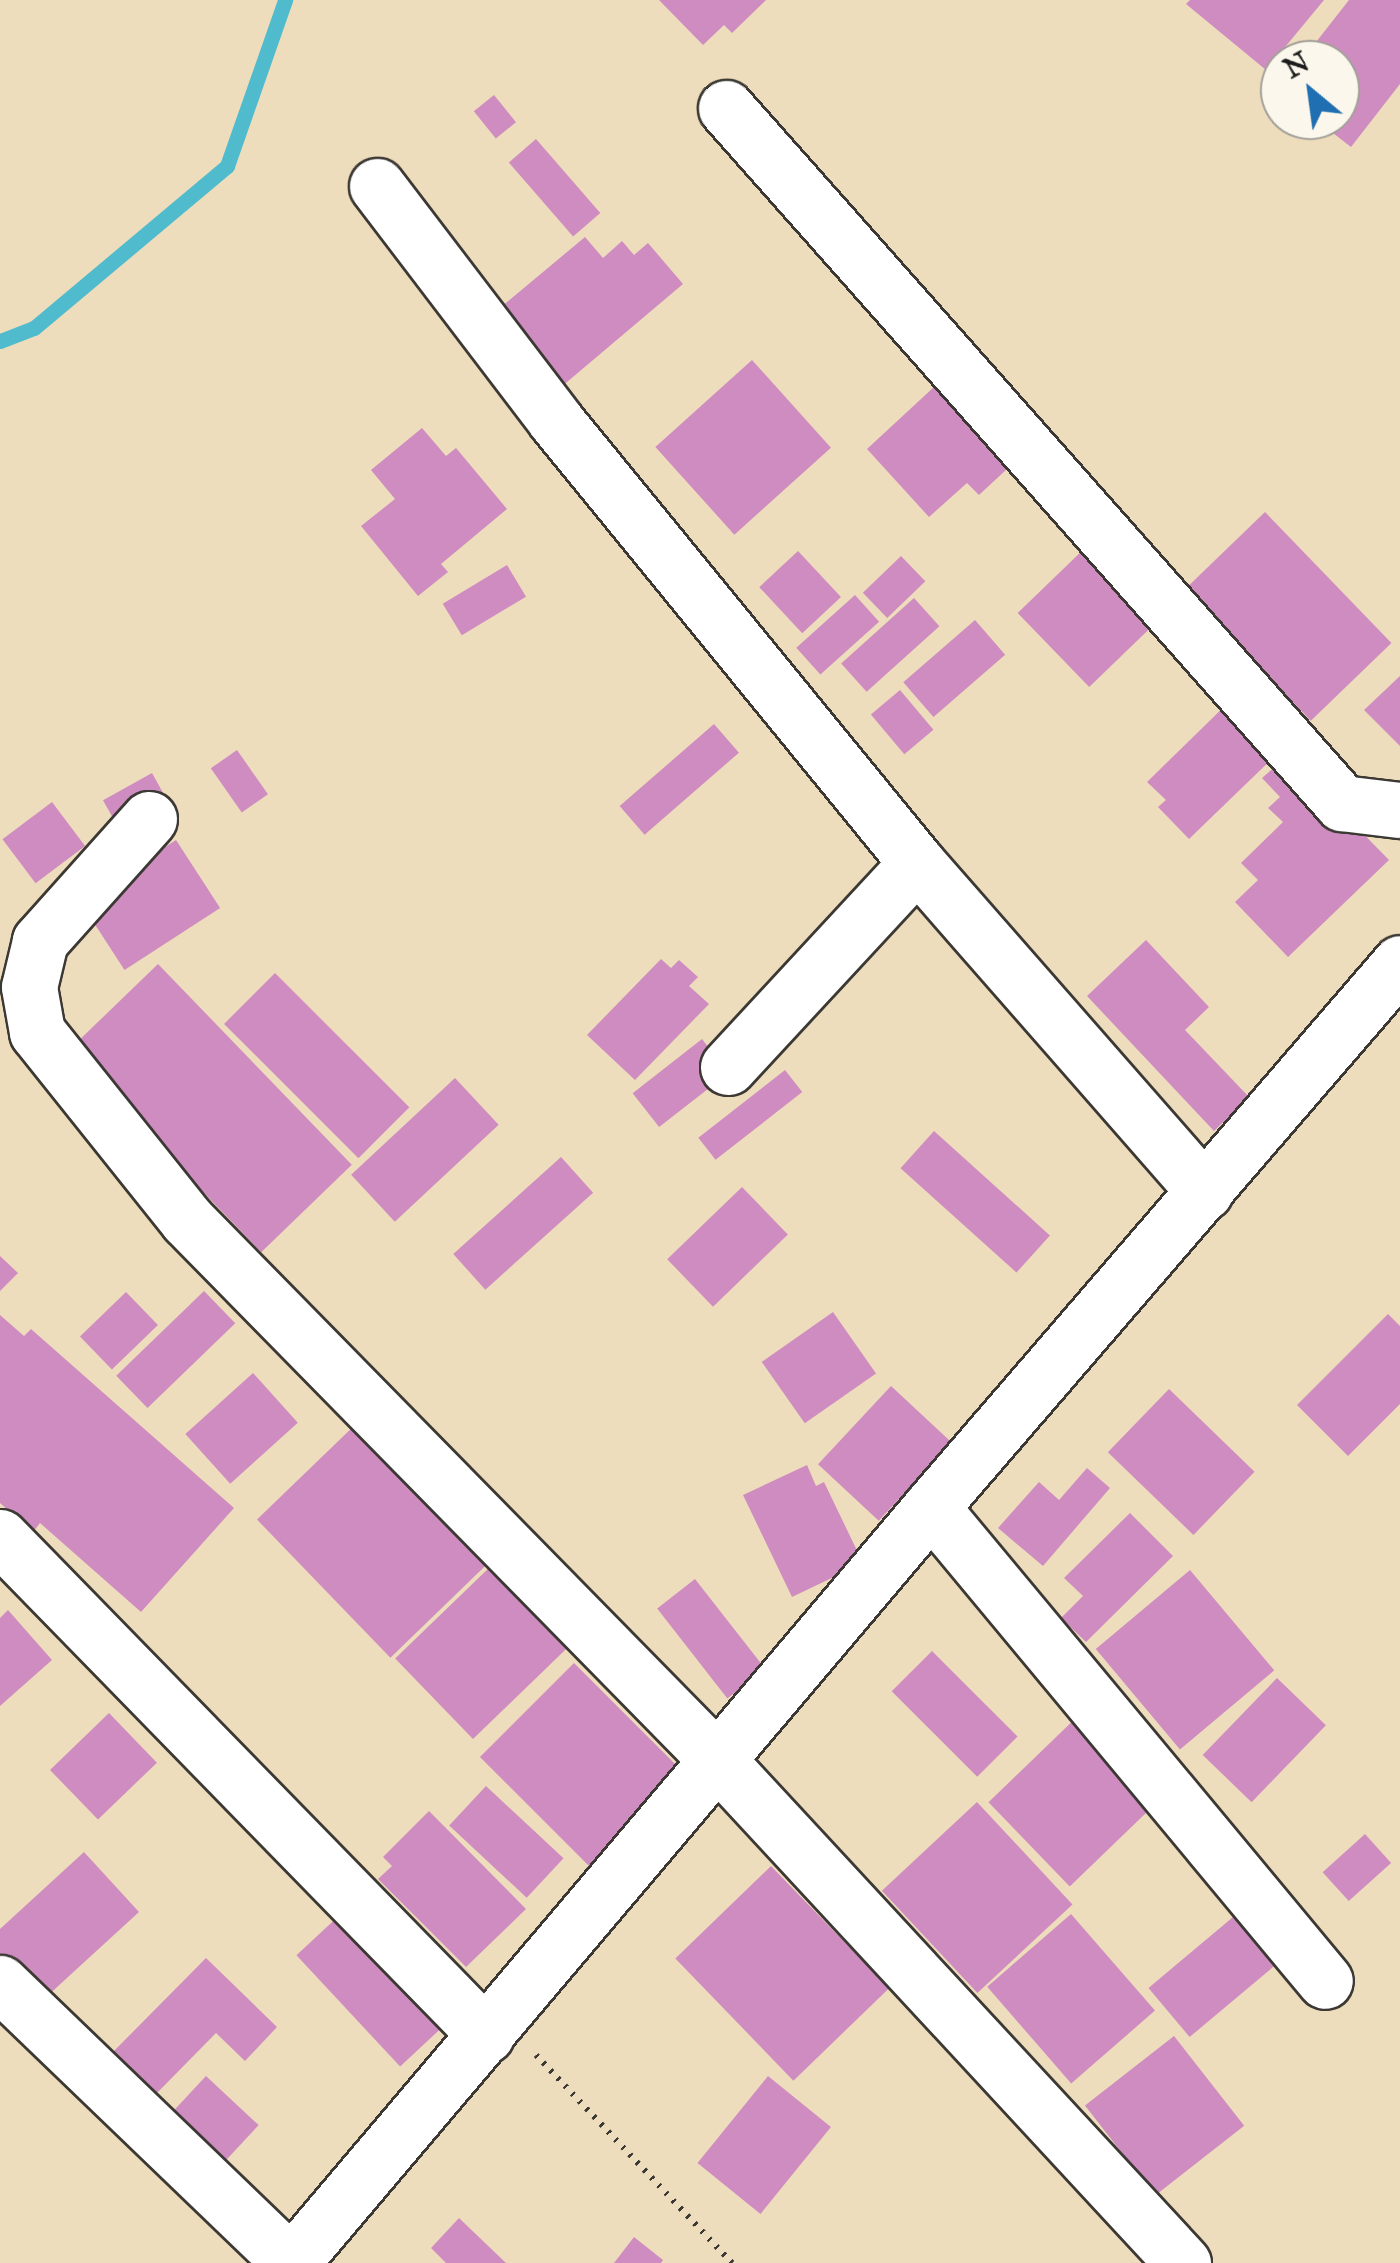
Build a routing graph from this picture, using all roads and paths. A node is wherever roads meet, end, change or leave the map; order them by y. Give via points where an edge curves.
1 (726, 108) dead end
2 (377, 186) dead end
3 (1400, 810) edge
4 (150, 818) dead end
5 (917, 863) junction
6 (1400, 963) edge
7 (728, 1067) dead end
8 (1205, 1192) junction
9 (931, 1507) junction
10 (0, 1538) edge
11 (719, 1762) junction
12 (1326, 1981) dead end
13 (0, 1983) edge
14 (493, 2027) junction
15 (291, 2263) edge
16 (732, 2263) edge
17 (1183, 2263) edge

1 - 3 street via 1342,803
2 - 5 street via 555,420
4 - 11 street via 40,941 29,987 37,1032 187,1220
5 - 7 street
5 - 8 street
6 - 8 street
8 - 9 street
9 - 11 street
9 - 12 street
10 - 14 street
11 - 14 street
11 - 17 street
13 - 15 street
14 - 15 street
14 - 16 path

